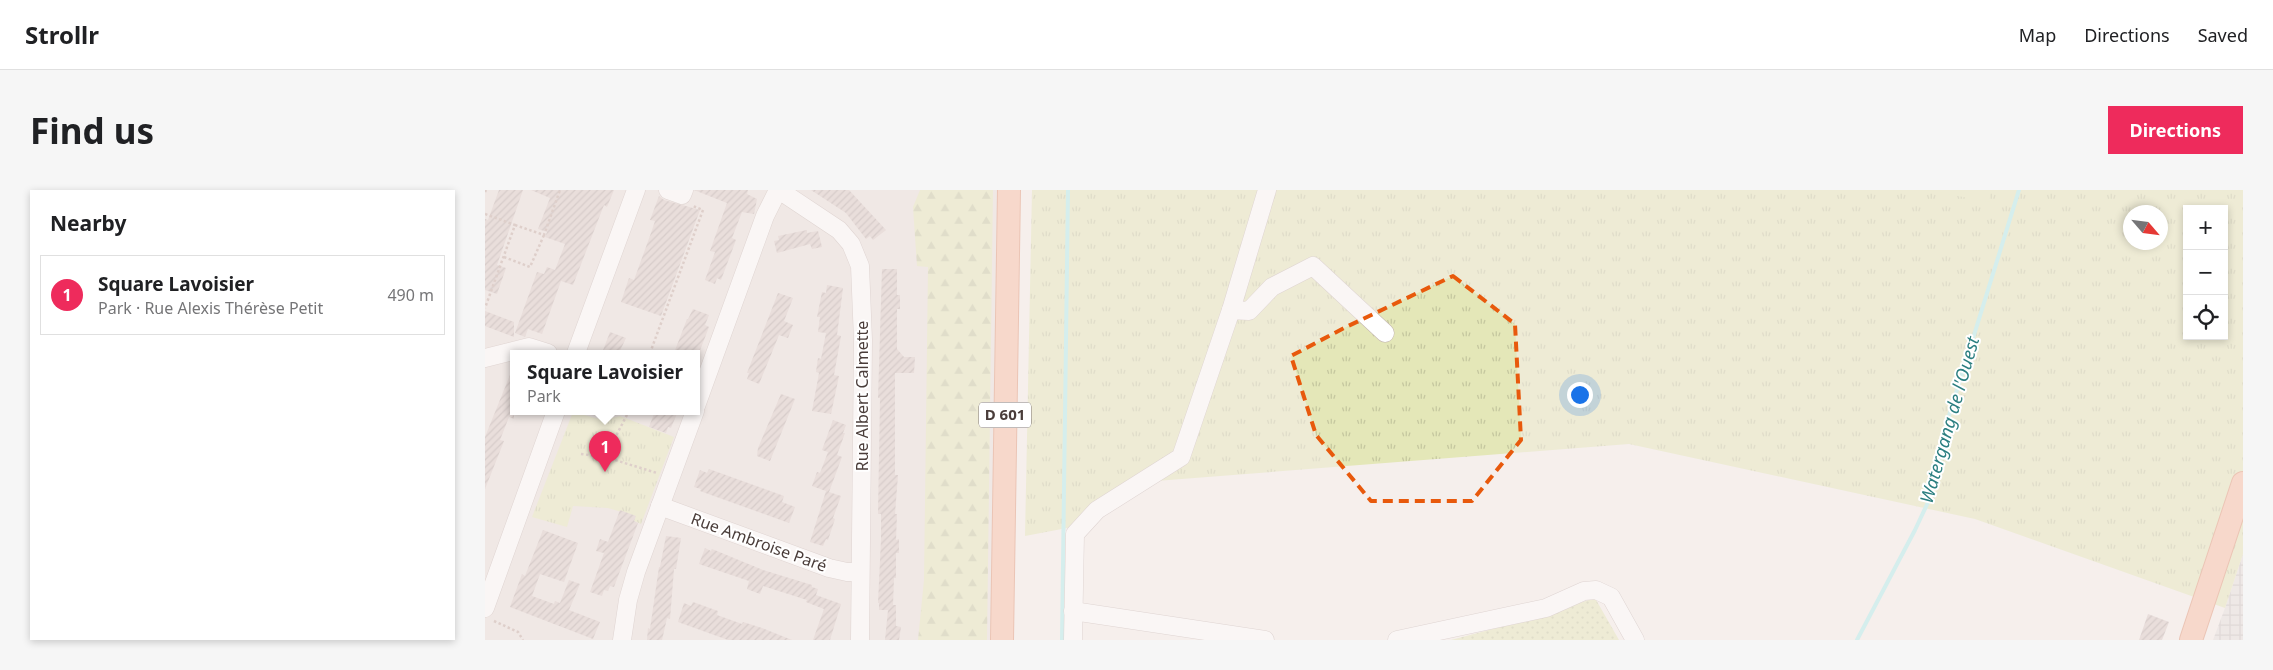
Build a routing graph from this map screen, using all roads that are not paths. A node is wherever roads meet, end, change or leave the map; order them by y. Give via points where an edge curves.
1 (636, 190) edge
2 (778, 190) edge
3 (1009, 190) edge
4 (1021, 190) edge
5 (1267, 190) edge
6 (1231, 310) junction
7 (1385, 333) dead end
8 (517, 350) edge
9 (538, 350) edge
10 (577, 350) edge
11 (510, 352) edge
12 (485, 358) edge
13 (700, 395) edge
14 (555, 415) edge
15 (694, 415) edge
16 (2243, 483) edge
17 (660, 506) junction
18 (860, 572) junction
19 (1073, 611) junction
20 (489, 614) edge
21 (622, 640) edge
22 (859, 640) edge
23 (1002, 640) edge
24 (1014, 640) edge
25 (1073, 640) edge
26 (1265, 640) edge
27 (1397, 640) edge
28 (1635, 640) edge
29 (2191, 640) edge

1 - 10 street
2 - 13 street via 765,216
2 - 18 street, Rue Albert Calmette via 839,230 851,244 860,266 863,340
3 - 23 main road, D 601
4 - 24 main road, D 601
5 - 6 street
6 - 7 street via 1249,311 1272,287 1313,266
6 - 19 street via 1181,457 1097,510 1075,534
8 - 9 street via 529,347
11 - 12 street
14 - 20 street
15 - 17 street
16 - 29 main road
17 - 18 street, Rue Ambroise Paré via 829,568
17 - 21 street via 630,592
18 - 22 street, Rue Albert Calmette
19 - 25 street
19 - 26 street
27 - 28 street via 1546,608 1591,590 1601,591 1611,598

